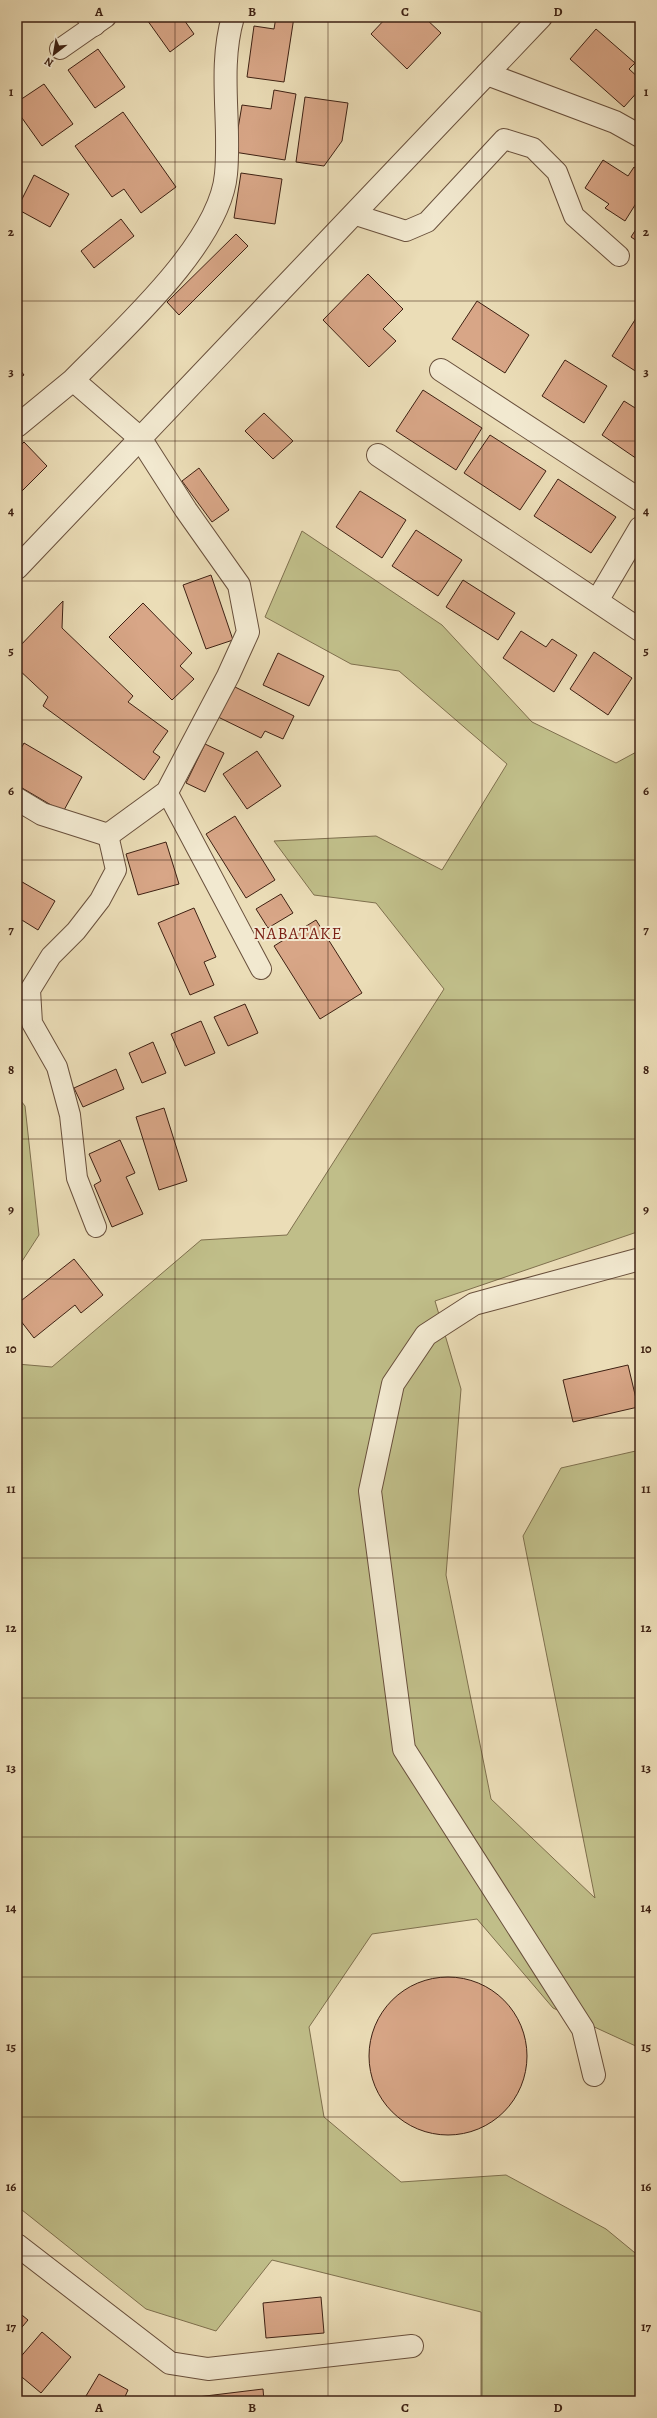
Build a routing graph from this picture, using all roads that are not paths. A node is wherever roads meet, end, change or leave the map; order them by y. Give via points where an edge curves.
1 (233, 17) edge
2 (541, 17) edge
3 (96, 20) edge
4 (60, 49) dead end
5 (487, 74) junction
6 (640, 136) edge
7 (353, 214) junction
8 (619, 256) dead end
9 (441, 370) dead end
10 (73, 380) junction
11 (17, 426) edge
12 (140, 438) junction
13 (378, 455) dead end
14 (640, 500) edge
15 (640, 528) edge
16 (17, 568) edge
17 (597, 602) junction
18 (640, 630) edge
19 (167, 792) junction
20 (17, 799) edge
21 (108, 835) junction
22 (261, 968) dead end
23 (96, 1227) dead end
24 (640, 1259) edge
25 (594, 2075) dead end
26 (17, 2245) edge
27 (412, 2346) dead end

1 - 10 street via 228,34 226,77 226,176 218,206 200,240 141,310
2 - 5 street
3 - 4 lane
5 - 6 street via 615,122
5 - 7 street
7 - 8 lane via 406,231 426,222 504,139 533,148 557,172 574,216
7 - 12 street
9 - 14 street
10 - 11 street
10 - 12 street
12 - 16 street
12 - 19 street via 186,510 239,585 248,632 228,676
13 - 17 street
15 - 17 street
17 - 18 street
19 - 21 street
19 - 22 lane
20 - 21 street via 42,814
21 - 23 lane via 116,870 100,900 76,931 51,956 30,990 32,1023 57,1067 70,1116 77,1178
24 - 25 street via 474,1304 426,1336 393,1384 370,1491 404,1748 583,2029
26 - 27 street via 170,2363 208,2369

